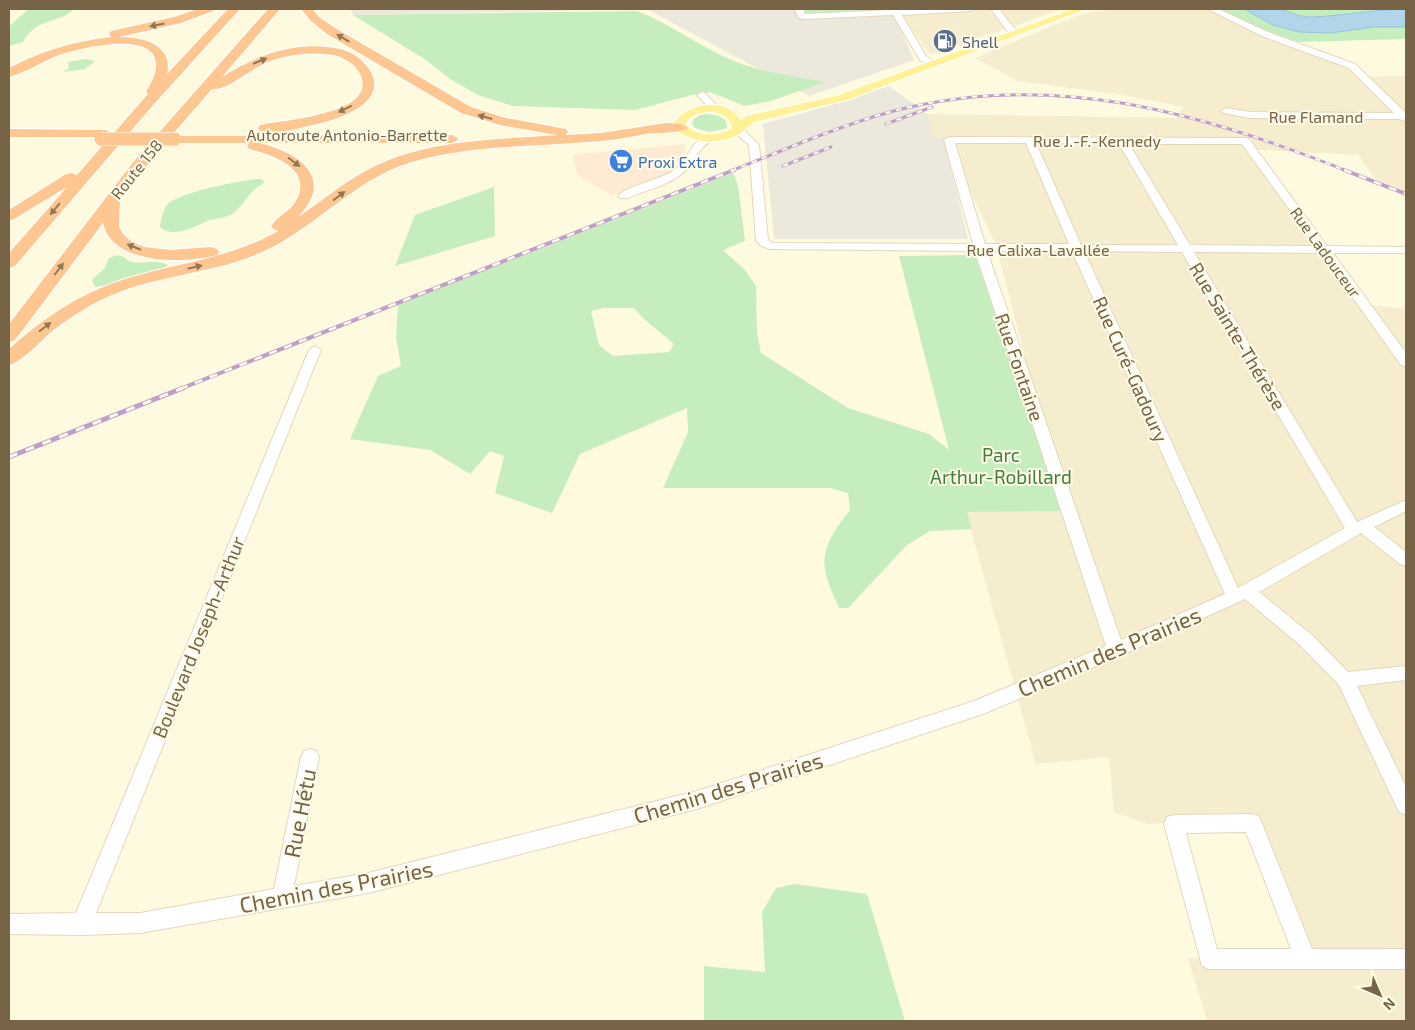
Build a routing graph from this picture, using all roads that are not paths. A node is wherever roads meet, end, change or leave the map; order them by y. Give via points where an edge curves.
1 (178, 9) edge
2 (196, 9) edge
3 (208, 9) edge
4 (234, 9) edge
5 (274, 9) edge
6 (307, 9) edge
7 (971, 9) edge
8 (995, 9) edge
9 (1062, 9) edge
10 (1081, 9) edge
11 (1212, 9) edge
12 (895, 10) edge
13 (800, 13) edge
14 (1014, 30) junction
15 (9, 61) edge
16 (930, 62) junction
17 (9, 73) edge
18 (194, 100) junction
19 (149, 101) junction
20 (721, 111) junction
21 (1226, 111) dead end
22 (1405, 117) edge
23 (9, 122) edge
24 (685, 126) junction
25 (738, 129) junction
26 (9, 133) edge
27 (60, 136) junction
28 (216, 136) junction
29 (567, 137) junction
30 (714, 137) junction
31 (9, 139) edge
32 (949, 140) joint
33 (1030, 140) junction
34 (1122, 140) junction
35 (1245, 141) joint
36 (9, 144) edge
37 (755, 151) junction
38 (98, 159) junction
39 (661, 180) junction
40 (623, 196) dead end
41 (112, 199) junction
42 (9, 216) edge
43 (980, 248) junction
44 (1077, 249) junction
45 (1186, 249) junction
46 (1324, 250) junction
47 (1406, 250) edge
48 (9, 263) edge
49 (9, 336) edge
50 (315, 350) dead end
51 (9, 359) edge
52 (1406, 362) edge
53 (1406, 505) edge
54 (1358, 529) junction
55 (1406, 560) edge
56 (1240, 594) junction
57 (1116, 650) junction
58 (1406, 673) edge
59 (1345, 680) junction
60 (310, 757) dead end
61 (1406, 806) edge
62 (282, 898) junction
63 (9, 924) edge
64 (81, 925) junction
65 (1306, 959) junction
66 (1406, 959) edge

1 - 2 highway
3 -> 15 highway via 177,20
4 - 19 highway, Route 158
5 - 18 highway, Route 158
29 -> 6 highway via 466,110 331,31
7 - 12 street
8 - 14 street
9 - 14 main road
10 - 14 main road
11 - 22 street via 1265,34 1352,66
12 - 13 street
12 - 16 street via 923,58
14 - 16 main road
16 - 20 main road via 819,100 748,112
16 - 25 main road via 843,98 755,118
17 - 19 highway via 42,57 83,45 120,41 139,43 153,48 162,61
18 -> 28 highway via 251,65 297,51 341,53 356,61 367,75 368,88 363,97 335,114 292,125
18 - 41 highway, Route 158
19 - 38 highway, Route 158
20 - 24 main road via 698,110
20 - 25 main road via 734,118
21 - 22 street, Rue Flamand via 1250,115
23 - 27 highway
24 - 29 highway, Autoroute Antonio-Barrette via 608,136
24 - 30 main road
24 - 39 street via 689,147 684,158
25 - 30 main road via 728,135
25 - 37 street via 741,135 754,143
26 - 27 highway, Autoroute Antonio-Barrette
27 - 28 highway, Autoroute Antonio-Barrette, bridge
27 - 31 highway, Autoroute Antonio-Barrette
27 - 36 highway
28 - 29 highway, Autoroute Antonio-Barrette
28 -> 41 highway via 272,150 296,162 308,183 306,195 290,218 273,230 240,244 201,253 169,255 139,250 119,238 110,225
51 -> 29 highway via 52,322 87,300 128,284 226,259 270,242 293,230 368,176 392,164 451,149
30 - 37 street via 743,143
30 - 39 street via 696,146 683,168
32 - 33 street, Rue J.-F.-Kennedy
32 - 43 street, Rue Fontaine
33 - 34 street, Rue J.-F.-Kennedy
33 - 44 street, Rue Curé-Gadoury
34 - 35 street, Rue J.-F.-Kennedy
34 - 45 street, Rue Sainte-Thérèse
35 - 46 street, Rue Ladouceur
37 - 43 street, Rue Calixa-Lavallée via 762,240 768,246
38 - 42 highway
38 -> 48 highway, Route 158
39 - 40 street
49 -> 41 highway, Route 158
43 - 44 street, Rue Calixa-Lavallée
43 - 57 street, Rue Fontaine
44 - 45 street, Rue Calixa-Lavallée
44 - 56 street, Rue Curé-Gadoury
45 - 46 street, Rue Calixa-Lavallée
45 - 54 street, Rue Sainte-Thérèse
46 - 47 street, Rue Calixa-Lavallée
46 - 52 street, Rue Ladouceur
50 - 64 street, Boulevard Joseph-Arthur
53 - 54 street, Chemin des Prairies
54 - 55 street
54 - 56 street, Chemin des Prairies
56 - 57 street, Chemin des Prairies
56 - 59 street via 1307,641
57 - 62 street, Chemin des Prairies via 976,708 697,800 368,883
58 - 59 street
59 - 61 street
60 - 62 street, Rue Hétu
62 - 64 street, Chemin des Prairies via 140,923
63 - 64 street, Chemin des Prairies
65 - 65 street via 1209,959 1174,824 1252,823
65 - 66 street

